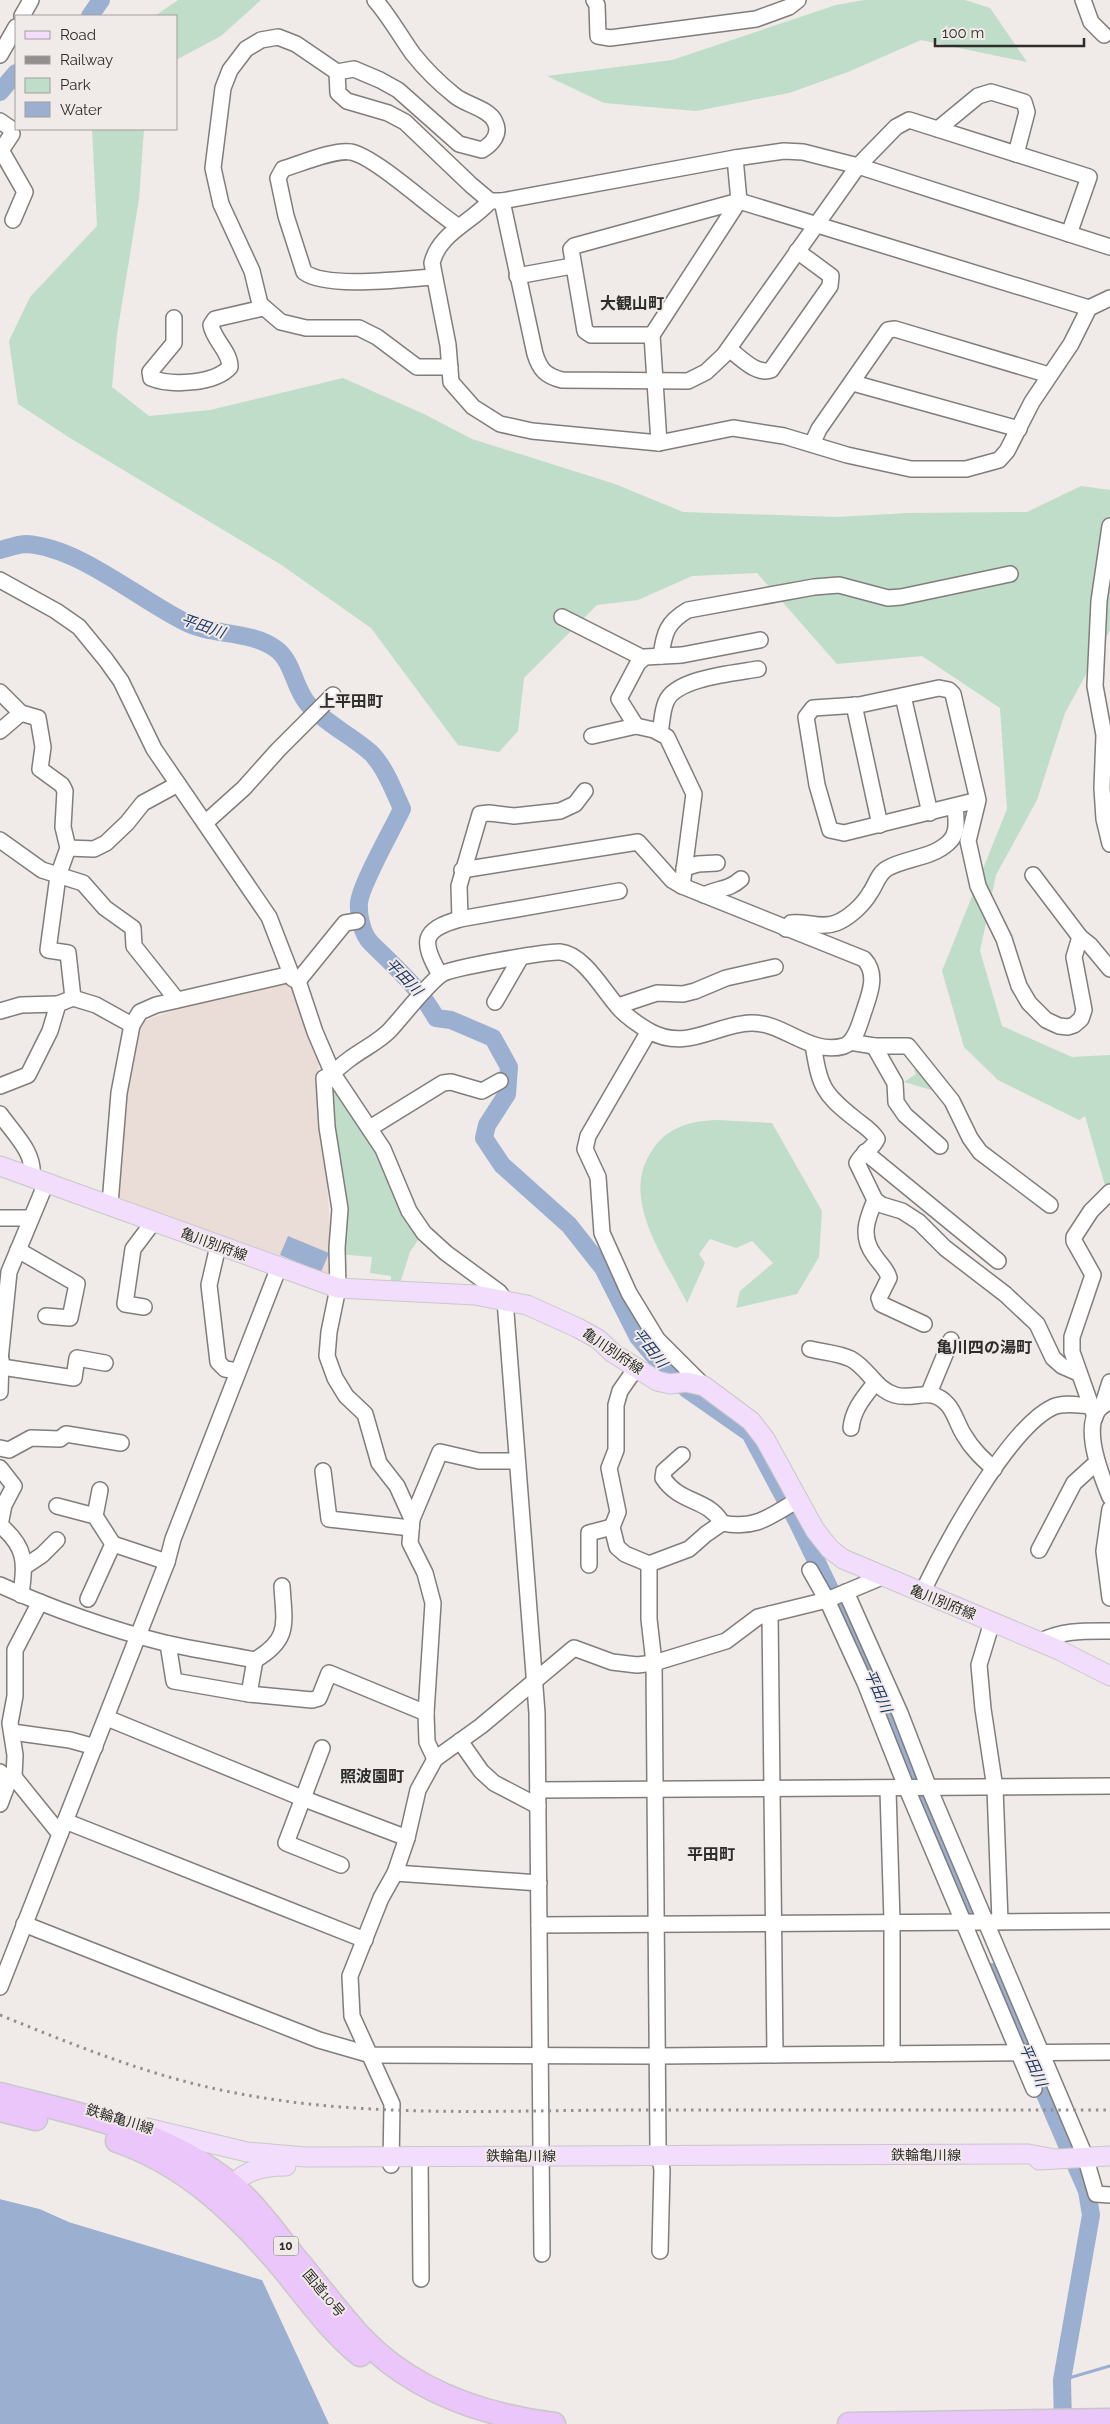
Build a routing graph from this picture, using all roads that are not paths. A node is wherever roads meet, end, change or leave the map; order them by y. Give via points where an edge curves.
1 (31, 0) edge
2 (375, 0) edge
3 (594, 0) edge
4 (798, 0) edge
5 (1083, 0) edge
6 (23, 15) edge
7 (15, 29) edge
8 (1104, 35) dead end
9 (0, 55) edge
10 (337, 72) junction
11 (0, 121) edge
12 (938, 129) junction
13 (1, 151) edge
14 (1016, 154) junction
15 (735, 158) junction
16 (858, 166) junction
17 (496, 201) junction
18 (738, 201) junction
19 (13, 220) dead end
20 (816, 223) junction
21 (459, 227) junction
22 (1069, 234) junction
23 (1110, 247) edge
24 (797, 251) junction
25 (572, 266) junction
26 (517, 276) junction
27 (433, 277) junction
28 (1110, 298) edge
29 (264, 308) junction
30 (1089, 308) junction
31 (174, 318) dead end
32 (652, 334) junction
33 (729, 349) junction
34 (450, 367) junction
35 (1050, 375) junction
36 (654, 381) junction
37 (853, 383) junction
38 (1019, 430) junction
39 (659, 443) junction
40 (812, 444) junction
41 (1110, 526) edge
42 (1010, 574) dead end
43 (0, 580) edge
44 (562, 618) dead end
45 (760, 640) dead end
46 (661, 656) junction
47 (643, 658) junction
48 (758, 669) dead end
49 (0, 692) edge
50 (333, 695) dead end
51 (903, 696) junction
52 (854, 705) junction
53 (21, 713) junction
54 (636, 726) junction
55 (0, 731) edge
56 (660, 733) junction
57 (1107, 735) edge
58 (592, 736) dead end
59 (178, 784) junction
60 (585, 792) dead end
61 (978, 800) junction
62 (956, 807) junction
63 (930, 813) junction
64 (1107, 817) edge
65 (205, 823) junction
66 (880, 825) junction
67 (0, 840) edge
68 (1110, 844) edge
69 (68, 848) junction
70 (717, 863) dead end
71 (684, 868) junction
72 (462, 870) junction
73 (1033, 875) dead end
74 (58, 876) junction
75 (740, 879) dead end
76 (682, 886) junction
77 (619, 891) dead end
78 (704, 895) junction
79 (460, 919) junction
80 (357, 921) dead end
81 (786, 929) junction
82 (1080, 937) junction
83 (520, 957) junction
84 (775, 967) dead end
85 (1110, 969) edge
86 (440, 975) junction
87 (295, 977) junction
88 (73, 998) junction
89 (177, 1000) junction
90 (495, 1002) dead end
91 (58, 1004) junction
92 (618, 1006) junction
93 (0, 1011) edge
94 (132, 1024) junction
95 (649, 1031) junction
96 (850, 1042) junction
97 (814, 1045) junction
98 (874, 1046) junction
99 (333, 1074) junction
100 (500, 1081) dead end
101 (0, 1086) edge
102 (0, 1114) edge
103 (370, 1128) junction
104 (940, 1146) dead end
105 (866, 1152) junction
106 (0, 1166) edge
107 (39, 1180) junction
108 (1110, 1192) edge
109 (876, 1200) junction
110 (110, 1204) junction
111 (1050, 1206) dead end
112 (0, 1218) edge
113 (31, 1218) junction
114 (154, 1221) junction
115 (218, 1246) junction
116 (18, 1250) junction
117 (998, 1261) dead end
118 (278, 1267) junction
119 (4, 1272) edge
120 (338, 1288) junction
121 (505, 1300) junction
122 (144, 1307) dead end
123 (46, 1316) dead end
124 (924, 1324) dead end
125 (1, 1328) edge
126 (951, 1340) dead end
127 (810, 1349) dead end
128 (1, 1362) edge
129 (106, 1363) dead end
130 (636, 1368) junction
131 (238, 1371) junction
132 (1078, 1373) junction
133 (1110, 1382) edge
134 (876, 1383) junction
135 (687, 1384) junction
136 (0, 1392) edge
137 (929, 1393) junction
138 (1100, 1407) edge
139 (851, 1428) dead end
140 (121, 1443) dead end
141 (0, 1448) edge
142 (682, 1455) dead end
143 (517, 1461) junction
144 (1096, 1463) junction
145 (0, 1468) edge
146 (994, 1469) junction
147 (323, 1472) dead end
148 (100, 1490) dead end
149 (1110, 1497) edge
150 (791, 1504) junction
151 (57, 1506) dead end
152 (1110, 1509) edge
153 (95, 1516) junction
154 (412, 1524) junction
155 (722, 1524) junction
156 (612, 1527) junction
157 (57, 1540) dead end
158 (113, 1544) junction
159 (1039, 1550) dead end
160 (167, 1562) junction
161 (649, 1564) junction
162 (589, 1565) dead end
163 (24, 1567) junction
164 (810, 1570) dead end
165 (882, 1577) junction
166 (0, 1585) edge
167 (282, 1586) dead end
168 (922, 1593) junction
169 (21, 1595) junction
170 (838, 1596) junction
171 (1110, 1598) edge
172 (88, 1599) dead end
173 (40, 1602) junction
174 (770, 1614) junction
175 (992, 1622) junction
176 (1110, 1630) edge
177 (137, 1636) junction
178 (1039, 1642) junction
179 (168, 1644) junction
180 (0, 1652) edge
181 (14, 1660) junction
182 (255, 1660) junction
183 (654, 1663) junction
184 (1110, 1676) edge
185 (536, 1682) junction
186 (249, 1694) junction
187 (426, 1713) junction
188 (108, 1718) junction
189 (12, 1732) junction
190 (460, 1742) junction
191 (95, 1747) junction
192 (322, 1748) dead end
193 (435, 1759) junction
194 (8, 1776) edge
195 (1110, 1786) edge
196 (929, 1788) junction
197 (995, 1788) junction
198 (907, 1789) junction
199 (538, 1790) junction
200 (655, 1790) junction
201 (772, 1790) junction
202 (888, 1790) junction
203 (302, 1798) junction
204 (0, 1804) edge
205 (538, 1806) junction
206 (62, 1828) junction
207 (407, 1838) junction
208 (341, 1865) dead end
209 (395, 1873) junction
210 (539, 1884) junction
211 (892, 1921) junction
212 (993, 1921) junction
213 (1110, 1921) edge
214 (774, 1922) junction
215 (964, 1922) junction
216 (657, 1923) junction
217 (24, 1924) junction
218 (539, 1925) junction
219 (364, 1940) junction
220 (0, 1987) edge
221 (1110, 2052) edge
222 (1018, 2053) junction
223 (1041, 2053) junction
224 (892, 2054) junction
225 (370, 2055) junction
226 (775, 2055) junction
227 (540, 2056) junction
228 (658, 2056) junction
229 (0, 2085) edge
230 (1034, 2089) dead end
231 (0, 2094) edge
232 (0, 2110) edge
233 (1110, 2156) edge
234 (1070, 2157) junction
235 (420, 2160) junction
236 (541, 2160) junction
237 (660, 2160) junction
238 (392, 2161) junction
239 (224, 2193) junction
240 (1110, 2195) edge
241 (660, 2251) dead end
242 (542, 2254) dead end
243 (421, 2279) dead end
244 (1110, 2420) edge
245 (478, 2424) edge
246 (554, 2424) edge
247 (849, 2424) edge

1 - 6 street
2 - 10 street via 413,54 438,82 457,98 492,116 496,124 496,138 482,150 459,144 398,90 354,69
3 - 4 street via 598,36 610,38 756,19 789,7
5 - 8 street via 1091,22
7 - 9 street
10 - 17 street via 338,93 347,101 406,122 471,185
10 - 29 street via 296,44 278,37 261,40 246,49 230,70 223,88 213,168 221,204 252,271 260,304
11 - 13 street via 10,128 12,134
12 - 14 street
12 - 14 street via 978,96 990,92 1024,102 1027,112
12 - 16 street via 910,120 896,127
13 - 19 street via 26,192
14 - 22 street via 1089,177
15 - 16 street via 784,151 803,152
15 - 17 street
15 - 18 street
16 - 20 street
16 - 22 street
17 - 21 street
17 - 26 street
18 - 20 street
18 - 25 street via 574,246 571,249
18 - 32 street
20 - 24 street
20 - 30 street
21 - 27 street via 434,252
21 - 27 street via 369,160 350,152 331,154 280,172 278,178 286,216 304,272 311,278 343,282
22 - 23 street
24 - 33 street
24 - 33 street via 831,276 830,286 820,301 771,370 758,370
25 - 26 street
25 - 32 street via 586,331 591,335
26 - 36 street via 535,354 540,368 550,377 562,380
27 - 34 street
28 - 30 street
29 - 31 street via 215,319 213,332 230,359 230,367 224,374 188,382 163,383 151,378 150,372 174,343
29 - 34 street via 281,322 306,328 359,328 377,337 417,367
30 - 35 street
32 - 36 street
33 - 36 street via 706,372 688,381
34 - 39 street via 451,382 459,394 500,424 532,431
35 - 37 street via 895,329 883,335
35 - 38 street
36 - 39 street
37 - 38 street
37 - 40 street via 819,429
38 - 40 street via 999,460 966,469 911,469
39 - 40 street via 732,428
41 - 57 street via 1099,601 1095,686
42 - 46 street via 901,597 888,598 839,585 688,610 672,619
43 - 59 street via 79,627 121,681 154,749
44 - 47 street
45 - 46 street
46 - 47 street
47 - 54 street via 619,698
48 - 56 street via 678,688 666,702
49 - 53 street
50 - 65 street via 244,788
51 - 52 street
51 - 61 street via 940,688 953,694
51 - 63 street
52 - 66 street
52 - 66 street via 812,708 806,716 817,785 830,830 844,833
53 - 55 street
53 - 69 street via 38,718 43,747 40,769 62,785 65,791 64,827
54 - 56 street
54 - 58 street
56 - 71 street via 667,737 694,794
57 - 64 street via 1102,788
59 - 65 street
59 - 69 street via 143,803 106,843 94,849
60 - 72 street via 575,804 560,811 514,816 480,814
61 - 62 street
61 - 82 street via 968,841 978,886 1004,939 1019,986 1029,1003 1046,1020 1059,1026 1074,1024 1081,1019 1084,1010 1074,957
62 - 63 street
62 - 81 street via 957,825 949,843 887,868 864,902 851,914 824,927 801,922 791,923
63 - 66 street
64 - 68 street
65 - 87 street via 269,917
67 - 74 street via 33,865
69 - 74 street
70 - 71 street
71 - 76 street
72 - 76 street via 638,842 672,880
72 - 79 street
73 - 82 street
74 - 88 street via 48,950 68,953
74 - 89 street via 83,883 105,908 133,928 134,946
75 - 78 street via 729,889
76 - 78 street
77 - 79 street
78 - 81 street
79 - 86 street via 438,925 428,940 430,956
80 - 87 street via 345,923
81 - 96 street via 864,959 871,966 871,988 859,1026
82 - 85 street
83 - 86 street
83 - 90 street
83 - 92 street via 561,952 570,956 587,967
84 - 92 street via 726,978 683,994 657,993
86 - 99 street via 388,1032
87 - 89 street
87 - 99 street
88 - 91 street
88 - 94 street via 96,1005
89 - 94 street via 140,1012
91 - 93 street via 21,1005
91 - 101 street via 50,1031 28,1075
92 - 95 street
94 - 110 street via 119,1093
95 - 97 street via 689,1039 753,1023 781,1030
95 - 135 street via 588,1136 585,1149 598,1176 602,1234 629,1293
96 - 97 street via 846,1046 832,1048
96 - 98 street
97 - 105 street via 825,1090 877,1139
98 - 104 street via 895,1082 896,1102
98 - 111 street via 908,1046 952,1101 980,1152
99 - 103 street
99 - 120 street via 324,1078 327,1127 340,1209
100 - 103 street via 482,1091 451,1082 443,1083
102 - 107 street via 30,1156
103 - 121 street via 383,1149 409,1211 424,1233
105 - 109 street via 857,1163
105 - 117 street
106 - 107 main road, 亀川別府線
107 - 110 main road, 亀川別府線
107 - 113 street
108 - 132 street via 1091,1211 1074,1237 1093,1275 1072,1337
109 - 124 street via 866,1220 866,1238 890,1278 878,1298 881,1304
109 - 132 street via 882,1206 902,1211 919,1222 945,1248 1006,1294 1037,1324 1053,1358
110 - 114 main road, 亀川別府線
112 - 113 street
113 - 116 street
114 - 115 main road, 亀川別府線
114 - 122 street via 133,1249 125,1304
115 - 118 main road, 亀川別府線
115 - 131 street via 209,1285 218,1362 225,1369
116 - 119 street
116 - 123 street via 77,1284 70,1318
118 - 120 main road, 亀川別府線
118 - 131 street
119 - 125 street
120 - 121 main road, 亀川別府線 via 475,1295
120 - 154 street via 327,1356 346,1396 365,1414 378,1464 397,1486
121 - 130 main road, 亀川別府線 via 527,1305 578,1328
121 - 143 street
125 - 128 street
126 - 137 street
127 - 134 street via 850,1359 865,1369
128 - 129 street via 74,1378 77,1358
128 - 136 street
130 - 135 main road, 亀川別府線 via 657,1381
130 - 156 street via 620,1391 616,1404 616,1450 609,1468 618,1512
131 - 160 street
132 - 138 street
133 - 138 street
134 - 137 street via 880,1389 895,1395 909,1397
134 - 139 street via 858,1404
135 - 150 main road, 亀川別府線 via 751,1421 765,1439
137 - 146 street via 949,1405 974,1451
138 - 144 street via 1092,1437
138 - 146 street via 1054,1406 1016,1440
140 - 141 street via 66,1434 60,1439 31,1438 9,1450
142 - 155 street via 664,1471 663,1478 670,1490 705,1506 718,1516
143 - 154 street via 479,1461 440,1452
143 - 185 street
144 - 149 street
144 - 159 street via 1074,1483
145 - 163 street via 14,1486 4,1505 0,1525 17,1539
146 - 168 street via 940,1556
147 - 154 street via 329,1520
148 - 153 street
150 - 155 street via 761,1522 747,1526
150 - 165 main road, 亀川別府線 via 843,1560
151 - 153 street
152 - 171 street via 1104,1551
153 - 158 street
154 - 187 street via 410,1543 425,1573 432,1603
155 - 161 street via 689,1549
156 - 161 street via 617,1547
156 - 162 street via 589,1533
157 - 163 street via 42,1556
158 - 160 street
158 - 172 street
160 - 177 street
161 - 183 street via 649,1619
163 - 169 street
164 - 170 street
165 - 168 main road, 亀川別府線
165 - 170 street
166 - 169 street
167 - 182 street via 284,1627 278,1642
168 - 175 main road, 亀川別府線
169 - 173 street
170 - 174 street
170 - 196 street via 900,1712
170 - 198 street via 865,1683
173 - 177 street
173 - 181 street via 15,1650
174 - 183 street via 758,1617 726,1641
174 - 201 street
175 - 178 main road, 亀川別府線
175 - 197 street via 979,1665
176 - 178 street via 1080,1630
177 - 179 street
177 - 188 street
178 - 184 main road, 亀川別府線
179 - 182 street
179 - 186 street via 174,1681
180 - 181 street
181 - 189 street
182 - 186 street
183 - 185 street via 612,1662 574,1648
183 - 200 street
185 - 190 street
185 - 199 street
186 - 187 street via 312,1700 319,1698 329,1673
187 - 193 street via 427,1742
188 - 191 street
188 - 203 street
189 - 191 street
189 - 194 street via 15,1755
190 - 193 street
190 - 205 street via 494,1783
191 - 206 street
192 - 203 street
193 - 207 street via 418,1790
194 - 204 street
194 - 206 street
195 - 197 street
196 - 197 street
196 - 198 street
196 - 212 street
197 - 212 street
198 - 202 street
198 - 215 street
199 - 200 street
199 - 205 street
200 - 201 street
200 - 216 street
201 - 202 street
201 - 214 street
202 - 211 street
203 - 207 street
203 - 208 street via 286,1843
205 - 210 street
206 - 217 street
206 - 219 street
207 - 209 street
209 - 210 street
209 - 219 street
210 - 218 street
211 - 214 street
211 - 215 street
211 - 224 street
212 - 213 street
212 - 215 street
212 - 223 street
214 - 216 street
214 - 226 street
215 - 222 street
216 - 218 street
216 - 228 street
217 - 220 street
217 - 225 street via 320,2040
218 - 227 street
219 - 225 street via 350,1976 352,2016
221 - 223 street
222 - 223 street
222 - 224 street
222 - 230 street
223 - 234 street
224 - 226 street
225 - 227 street
225 - 238 street via 392,2104
226 - 228 street
227 - 228 street
227 - 236 street
228 - 237 street
229 - 238 main road, 鉄輪亀川線 via 32,2091 169,2134 247,2152
231 - 239 highway, 国道10号 / 10 via 137,2132 194,2158
232 - 239 highway, 国道10号 / 10 via 92,2132 131,2146
233 - 234 main road, 鉄輪亀川線
234 - 237 main road, 鉄輪亀川線 via 1028,2154
234 - 240 street via 1096,2194
235 - 236 main road, 鉄輪亀川線
235 - 238 main road, 鉄輪亀川線
235 - 243 street
236 - 237 main road, 鉄輪亀川線
236 - 242 street
237 - 241 street
238 - 239 main road, 鉄輪亀川線 via 260,2167 238,2178
239 - 245 highway, 国道10号 / 10 via 313,2307 352,2349 392,2382 440,2409
239 - 246 highway, 国道10号 / 10 via 257,2209 362,2338 401,2371 444,2397 476,2409
244 - 247 highway

